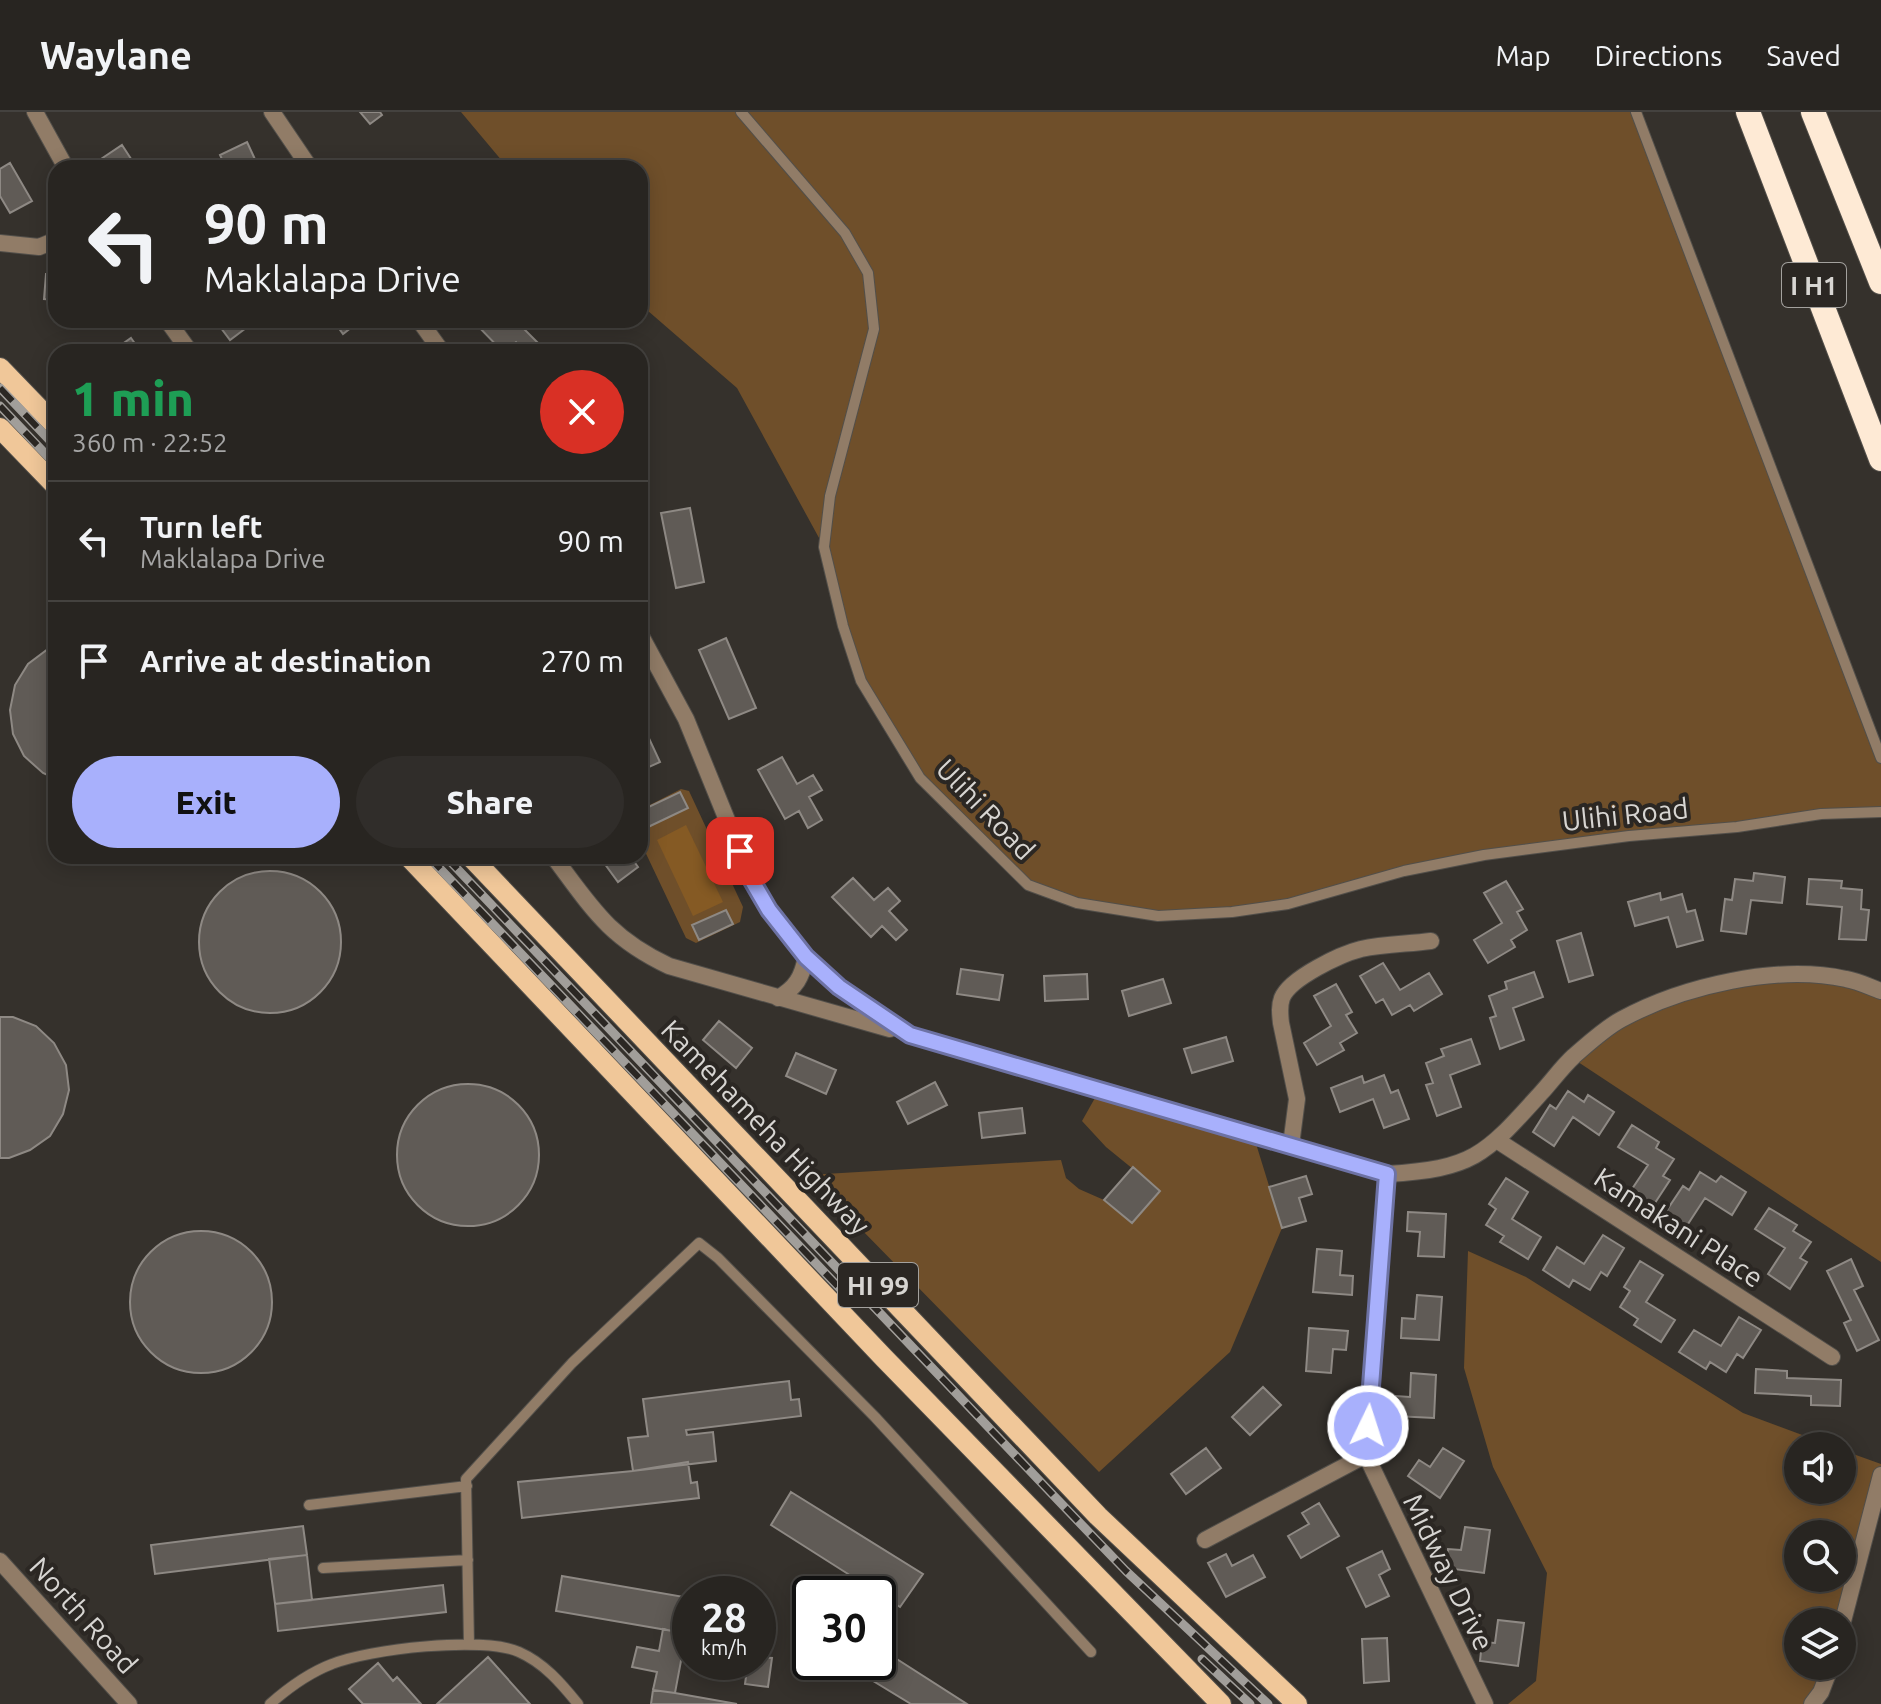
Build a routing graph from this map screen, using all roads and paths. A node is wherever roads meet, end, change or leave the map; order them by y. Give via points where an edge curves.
1 (35, 112) edge
2 (272, 112) edge
3 (741, 112) edge
4 (1636, 112) edge
5 (1748, 112) edge
6 (1813, 112) edge
7 (62, 160) edge
8 (305, 160) edge
9 (0, 243) edge
10 (48, 243) edge
11 (1881, 282) edge
12 (0, 368) edge
13 (48, 418) edge
14 (0, 428) edge
15 (1881, 459) edge
16 (48, 478) edge
17 (648, 649) edge
18 (1881, 758) edge
19 (1881, 812) edge
20 (416, 864) edge
21 (478, 864) edge
22 (559, 864) edge
23 (1431, 941) dead end
24 (806, 957) junction
25 (1881, 991) edge
26 (778, 998) junction
27 (910, 1035) junction
28 (1498, 1141) junction
29 (1291, 1145) junction
30 (1387, 1174) junction
31 (1832, 1357) dead end
32 (1366, 1455) junction
33 (1881, 1475) edge
34 (467, 1486) junction
35 (309, 1505) dead end
36 (1205, 1540) dead end
37 (468, 1560) junction
38 (0, 1561) edge
39 (323, 1568) dead end
40 (1846, 1608) edge
41 (469, 1645) junction
42 (1091, 1652) dead end
43 (1826, 1680) edge
44 (1818, 1700) edge
45 (129, 1704) edge
46 (270, 1704) edge
47 (578, 1704) edge
48 (1221, 1704) edge
49 (1297, 1704) edge
50 (1485, 1704) edge

1 - 7 street
2 - 8 street
3 - 19 lane, Ulihi Road via 845,233 868,273 874,329 830,496 824,547 861,681 920,778 1028,885 1077,903 1158,916 1232,912 1288,904 1484,855 1821,814
4 - 18 lane
5 - 15 highway, I H1
6 - 11 highway, I H1
9 - 10 street
12 - 13 main road
14 - 16 main road
17 - 24 street via 686,719 751,879
20 - 48 main road, HI 99
21 - 49 main road, Kamehameha Highway / HI 99 via 1098,1516
22 - 26 street via 600,919 643,954
23 - 29 street via 1362,949 1336,958 1283,995 1279,1010 1297,1099
24 - 26 street via 799,980
24 - 27 street via 839,987
25 - 28 street via 1846,979 1753,977 1664,1001 1620,1020 1572,1058
26 - 27 street
27 - 29 street
28 - 30 street via 1445,1168
28 - 31 street, Kamakani Place
29 - 30 street
30 - 32 street, Midway Drive
32 - 36 street
32 - 50 street, Midway Drive
33 - 40 street
34 - 35 lane
34 - 37 lane
34 - 42 lane via 466,1479 572,1363 699,1243 875,1417
37 - 39 lane
37 - 41 lane
38 - 45 street, North Road
41 - 46 lane via 382,1652 331,1664
41 - 47 lane via 518,1651 554,1674
43 - 44 street

